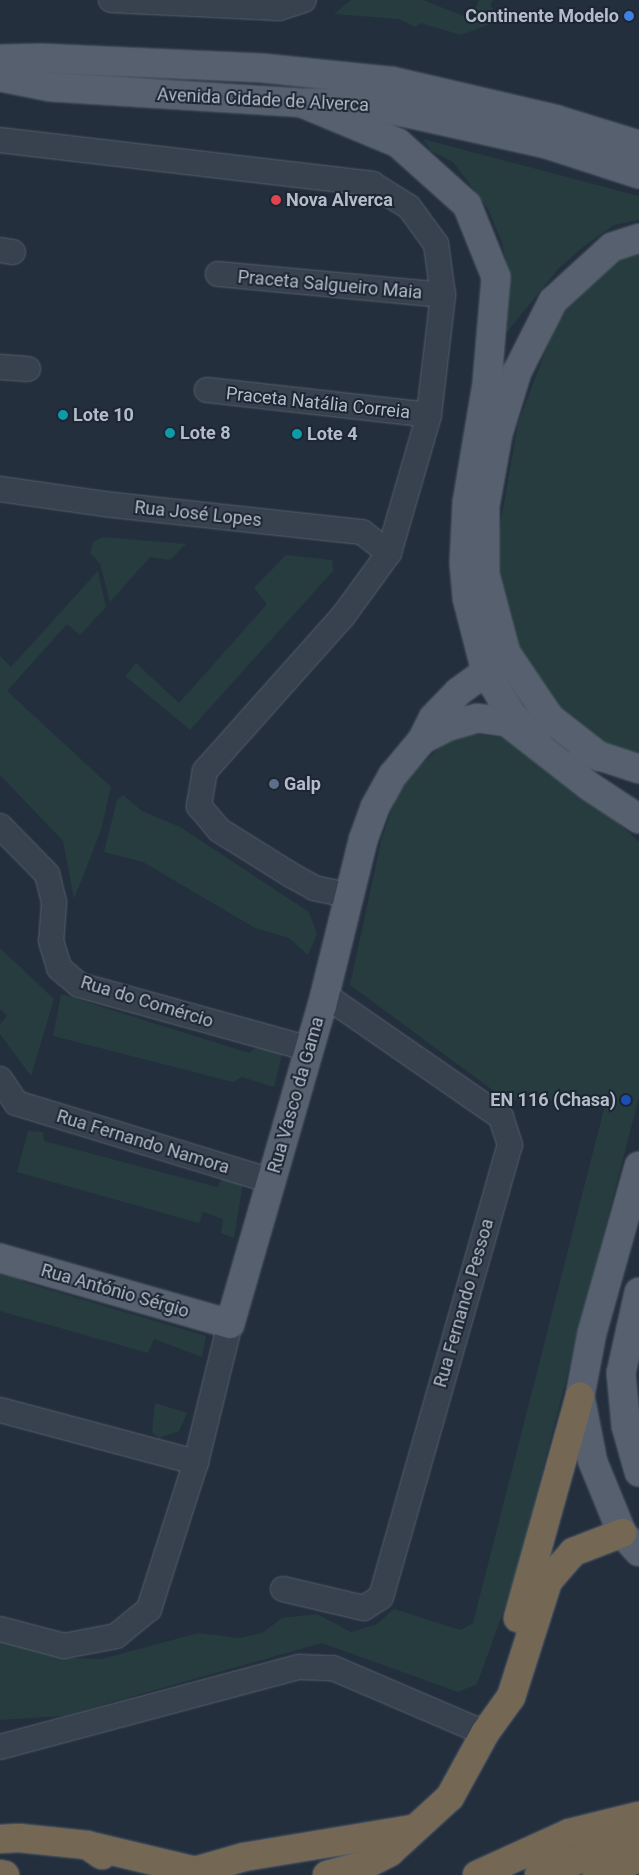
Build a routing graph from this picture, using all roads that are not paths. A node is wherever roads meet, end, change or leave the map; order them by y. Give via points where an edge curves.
1 (111, 0) edge
2 (304, 0) edge
3 (0, 59) edge
4 (0, 77) edge
5 (302, 103) junction
6 (0, 140) edge
7 (639, 145) edge
8 (639, 174) edge
9 (639, 238) edge
10 (218, 274) dead end
11 (443, 295) junction
12 (0, 367) edge
13 (28, 369) dead end
14 (207, 390) dead end
15 (428, 415) junction
16 (0, 489) edge
17 (389, 553) junction
18 (486, 672) junction
19 (422, 740) junction
20 (537, 743) junction
21 (600, 756) junction
22 (639, 769) edge
23 (639, 819) edge
24 (0, 826) edge
25 (348, 895) junction
26 (325, 995) junction
27 (310, 1049) junction
28 (0, 1079) edge
29 (639, 1166) edge
30 (271, 1181) junction
31 (0, 1258) edge
32 (639, 1292) edge
33 (230, 1324) junction
34 (580, 1396) junction
35 (0, 1410) edge
36 (196, 1462) junction
37 (639, 1472) edge
38 (630, 1543) edge
39 (283, 1589) dead end
40 (0, 1629) edge
41 (486, 1733) junction
42 (0, 1747) edge
43 (639, 1816) edge
44 (414, 1829) junction
45 (639, 1836) edge
46 (0, 1839) edge
47 (87, 1845) junction
48 (639, 1858) edge
49 (197, 1873) edge
50 (0, 1874) edge
51 (4, 1875) edge
52 (133, 1875) edge
53 (327, 1875) edge
54 (477, 1875) edge
55 (539, 1875) edge
56 (597, 1875) edge

1 - 2 street via 278,8
3 - 7 main road, Avenida Cidade de Alverca via 262,68 391,81 558,120
4 - 5 main road, Avenida Cidade de Alverca via 50,87
5 - 8 main road, Avenida Cidade de Alverca via 366,104 546,144
5 - 18 main road via 398,143 467,206 496,277 488,383 467,502 464,563 467,598
6 - 11 street via 372,184 409,207 436,244
9 - 21 main road via 612,247 553,301 517,372 498,434 484,506 485,574 506,653 550,718
10 - 11 street, Praceta Salgueiro Maia
11 - 15 street
12 - 13 street
14 - 15 street, Praceta Natália Correia
15 - 17 street
16 - 17 street, Rua José Lopes via 99,504 362,532
17 - 25 street via 343,616 205,771 199,806 218,830 291,875 314,888
18 - 19 main road via 458,692 439,712
18 - 20 main road via 512,714
18 - 21 main road via 506,681 542,727 569,745
19 - 20 main road via 446,727 477,718 507,722
19 - 25 main road, Rua Vasco da Gama via 393,775 375,807
20 - 23 main road via 589,786
21 - 22 main road
24 - 27 street, Rua do Comércio via 47,874 54,902 51,941 59,968 79,985
25 - 26 main road, Rua Vasco da Gama
26 - 27 main road, Rua Vasco da Gama
26 - 39 street, Rua Fernando Pessoa via 501,1117 510,1144 381,1597 364,1608
27 - 30 main road, Rua Vasco da Gama
28 - 30 street, Rua Fernando Namora via 16,1103
29 - 34 main road via 592,1333
30 - 33 main road, Rua Vasco da Gama
31 - 33 main road, Rua António Sérgio
32 - 37 main road via 621,1373 626,1426
33 - 36 street, Rua Vasco da Gama
34 - 38 main road via 593,1462
34 - 41 highway
35 - 36 street
36 - 40 street, Rua Vasco da Gama via 149,1609 116,1636 64,1646
38 - 41 highway via 573,1552 548,1581 511,1697
41 - 42 street via 333,1668 299,1667
41 - 44 highway via 450,1797
43 - 54 highway via 570,1833
44 - 49 highway via 244,1857
44 - 53 highway via 390,1852 365,1865
45 - 55 highway
46 - 47 highway
47 - 49 highway
47 - 52 highway
48 - 56 highway
50 - 51 highway

